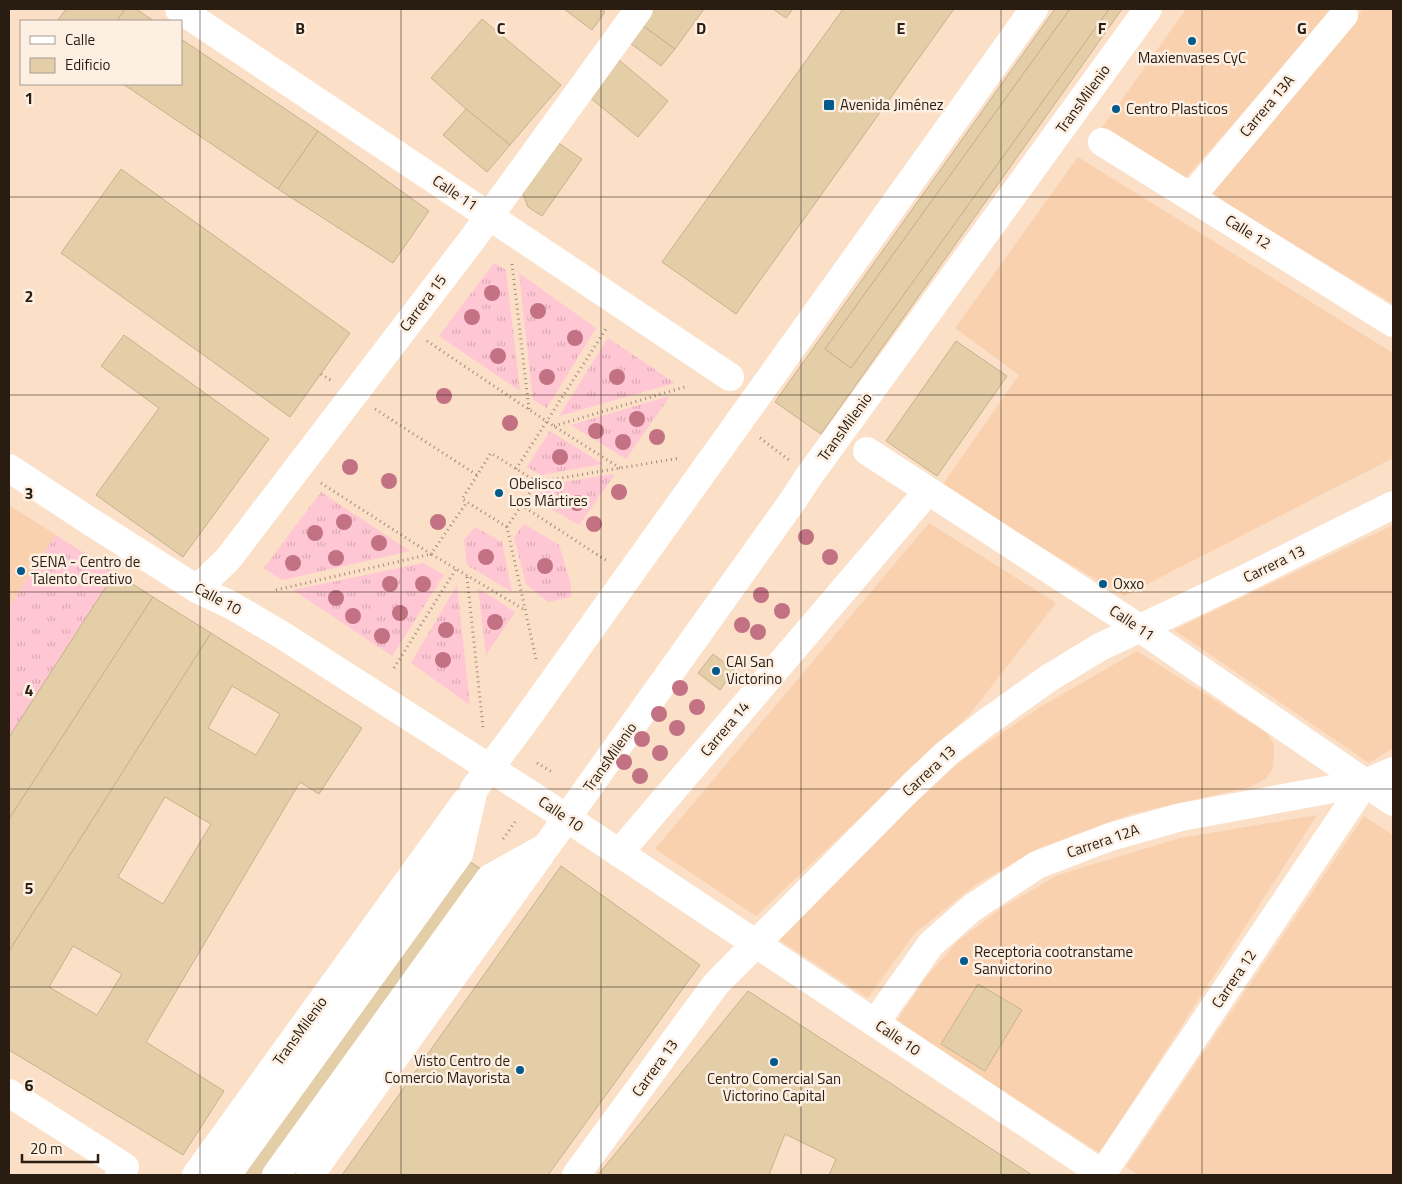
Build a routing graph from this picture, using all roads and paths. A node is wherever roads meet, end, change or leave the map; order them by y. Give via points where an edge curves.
1 (179, 9) edge
2 (639, 9) edge
3 (1034, 9) edge
4 (1148, 9) edge
5 (1344, 15) dead end
6 (1102, 142) dead end
7 (1191, 197) junction
8 (489, 216) junction
9 (512, 263) dead end
10 (1393, 323) edge
11 (606, 329) dead end
12 (426, 340) dead end
13 (321, 374) dead end
14 (730, 377) dead end
15 (688, 386) dead end
16 (353, 395) junction
17 (529, 410) junction
18 (546, 422) junction
19 (553, 426) junction
20 (759, 438) dead end
21 (867, 451) dead end
22 (682, 458) dead end
23 (791, 462) dead end
24 (9, 468) edge
25 (621, 468) junction
26 (516, 469) junction
27 (477, 475) junction
28 (537, 482) junction
29 (321, 483) dead end
30 (928, 491) junction
31 (467, 502) junction
32 (1393, 505) edge
33 (521, 506) junction
34 (507, 527) junction
35 (431, 554) junction
36 (612, 564) dead end
37 (456, 569) junction
38 (467, 576) junction
39 (197, 589) junction
40 (276, 590) dead end
41 (526, 610) junction
42 (1141, 629) junction
43 (538, 667) dead end
44 (394, 668) dead end
45 (483, 727) dead end
46 (537, 763) dead end
47 (1393, 771) edge
48 (552, 772) dead end
49 (482, 779) junction
50 (1366, 783) junction
51 (1393, 802) edge
52 (567, 818) junction
53 (546, 847) junction
54 (620, 853) junction
55 (756, 944) junction
56 (875, 1023) junction
57 (9, 1093) edge
58 (122, 1171) edge
59 (196, 1175) edge
60 (228, 1175) edge
61 (276, 1175) edge
62 (310, 1175) edge
63 (576, 1175) edge
64 (1103, 1175) edge

1 - 8 street, Calle 11
2 - 8 street, Carrera 15
3 - 49 street, TransMilenio
4 - 52 street, TransMilenio via 809,476
5 - 7 street, Carrera 13A
6 - 7 street, Calle 12
7 - 10 street, Calle 12
8 - 14 street, Calle 11
8 - 16 street, Carrera 15
9 - 17 path
11 - 18 path
12 - 17 path
13 - 16 path
15 - 19 path
16 - 27 path
16 - 39 street, Carrera 15 via 228,559
17 - 18 path
18 - 19 path
18 - 26 path
19 - 25 path
20 - 23 path
21 - 30 street, Calle 11
22 - 25 path
24 - 39 street, Calle 10
25 - 28 path
26 - 27 path via 491,453
26 - 28 path
27 - 31 path via 462,499
28 - 33 path
29 - 35 path
30 - 42 street, Calle 11
30 - 54 street, Carrera 14
31 - 34 path
31 - 35 path
32 - 42 street, Carrera 13
33 - 34 path
33 - 36 path
34 - 41 path
35 - 37 path
35 - 40 path
37 - 38 path
37 - 44 path
38 - 41 path
38 - 45 path
39 - 49 street, Calle 10 via 282,636
41 - 43 path
42 - 50 street, Calle 11
42 - 55 street, Carrera 13 via 1100,647 1049,678 946,753
46 - 48 path
47 - 50 street, Carrera 12A
49 - 52 street, Calle 10
49 - 59 street, TransMilenio
49 - 60 street, TransMilenio via 458,854
50 - 51 street, Calle 11
50 - 56 street, Carrera 12A via 1181,817 1110,837 1037,865 972,908 931,944
50 - 64 street, Carrera 12
52 - 53 street, TransMilenio
52 - 54 street, Calle 10
53 - 61 street, TransMilenio via 490,878
53 - 62 street, TransMilenio
54 - 55 street, Calle 10
55 - 56 street, Calle 10
55 - 63 street, Carrera 13 via 716,984
56 - 64 street, Calle 10
57 - 58 street

